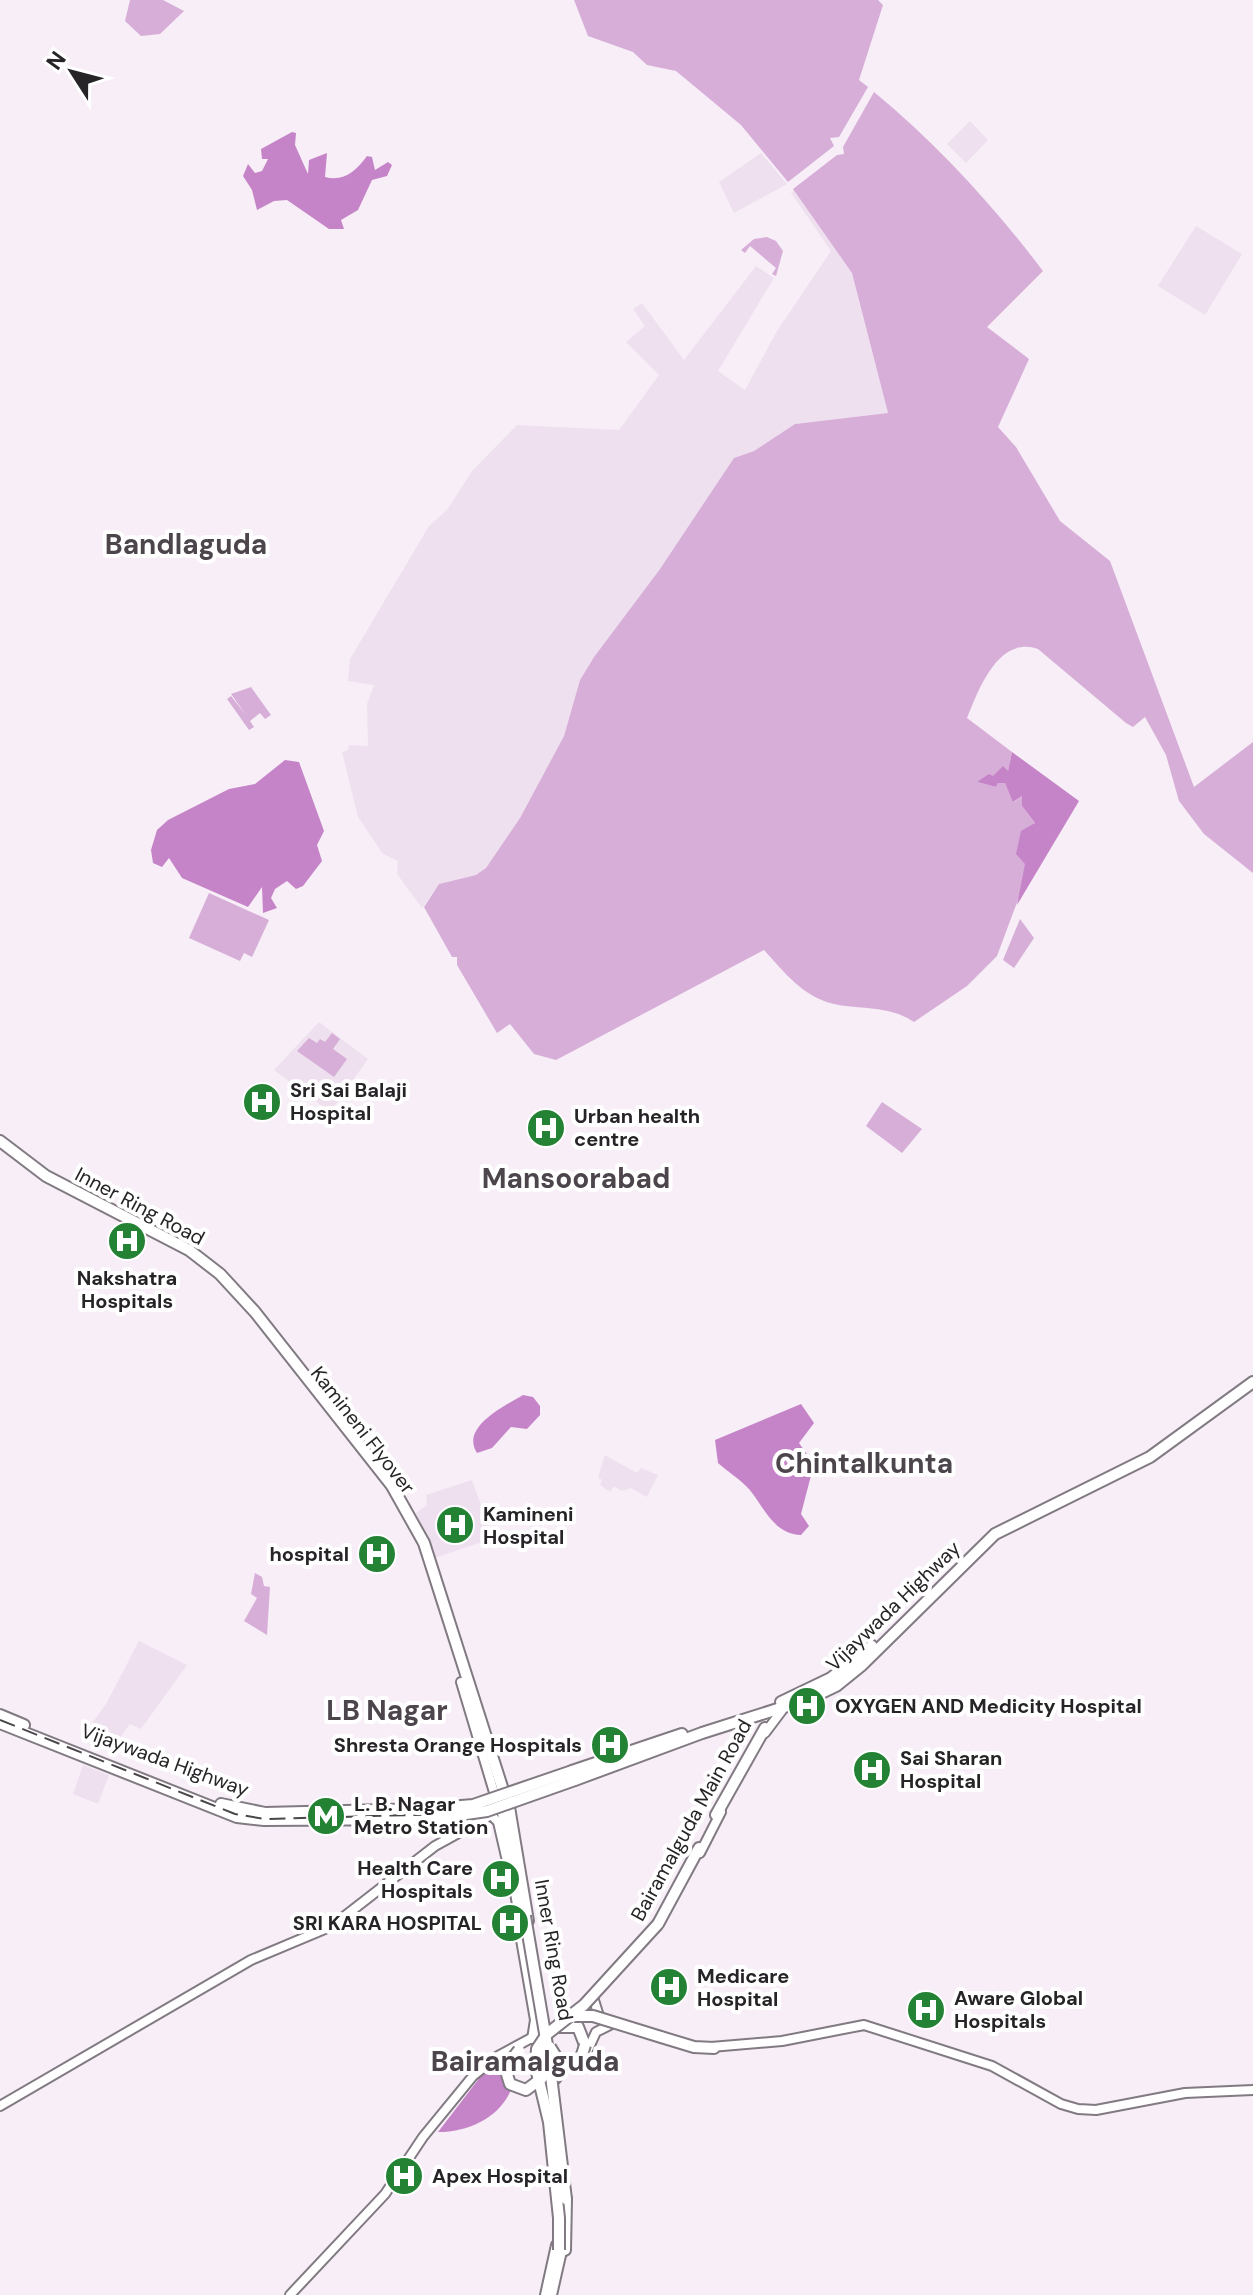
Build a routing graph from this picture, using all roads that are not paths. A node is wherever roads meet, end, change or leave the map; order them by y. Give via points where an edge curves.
1 (0, 1141) edge
2 (0, 1147) edge
3 (110, 1214) junction
4 (252, 1313) joint
5 (1253, 1380) edge
6 (1235, 1393) junction
7 (1214, 1411) junction
8 (1191, 1427) junction
9 (1086, 1486) junction
10 (908, 1616) junction
11 (464, 1680) junction
12 (779, 1705) junction
13 (0, 1715) edge
14 (761, 1715) junction
15 (0, 1723) edge
16 (765, 1728) dead end
17 (667, 1737) junction
18 (656, 1750) junction
19 (82, 1752) junction
20 (573, 1776) junction
21 (500, 1787) dead end
22 (539, 1789) junction
23 (500, 1807) junction
24 (374, 1812) junction
25 (464, 1814) junction
26 (716, 1815) junction
27 (273, 1818) junction
28 (699, 1848) junction
29 (515, 1883) junction
30 (522, 1914) junction
31 (639, 1947) junction
32 (593, 1997) junction
33 (576, 2014) junction
34 (599, 2016) junction
35 (547, 2017) junction
36 (535, 2019) junction
37 (612, 2024) junction
38 (552, 2030) junction
39 (533, 2040) junction
40 (520, 2048) junction
41 (714, 2048) junction
42 (545, 2060) junction
43 (490, 2063) junction
44 (567, 2066) junction
45 (555, 2080) junction
46 (1253, 2092) edge
47 (558, 2098) junction
48 (545, 2099) junction
49 (0, 2106) edge
50 (563, 2199) junction
51 (561, 2215) junction
52 (288, 2295) edge
53 (550, 2295) edge

1 - 3 highway, Inner Ring Road
2 - 3 highway, Inner Ring Road via 41,1179
3 - 4 highway, Inner Ring Road via 205,1261
4 - 11 highway, Kamineni Flyover via 399,1496 420,1540
5 - 6 highway, Vijaywada Highway
6 - 7 highway, Vijaywada Highway
6 - 9 highway, Vijaywada Highway via 1149,1453
7 - 8 highway, Vijaywada Highway
7 - 8 highway via 1211,1427
8 - 9 highway, Vijaywada Highway via 1115,1477
9 - 10 highway, Vijaywada Highway via 995,1534
9 - 10 highway, Vijaywada Highway via 994,1530
10 - 12 highway, Vijaywada Highway via 831,1678
10 - 12 highway, Vijaywada Highway via 836,1686
11 - 21 highway
11 - 23 main road
11 - 23 main road via 481,1708
12 - 14 highway, Vijaywada Highway
12 - 17 highway, Vijaywada Highway
12 - 31 main road via 665,1917
13 - 19 highway, Vijaywada Highway
14 - 18 highway, Vijaywada Highway
14 - 26 main road, Bairamalguda Main Road via 765,1722
15 - 19 highway, Vijaywada Highway
16 - 26 highway
17 - 20 highway
17 - 22 main road, Vijaywada Highway
18 - 20 highway
18 - 22 main road, Vijaywada Highway
19 - 27 highway, Vijaywada Highway via 223,1813
20 - 24 highway, bridge via 429,1814
22 - 23 main road, Vijaywada Highway
23 - 25 main road
23 - 25 main road, Vijaywada Highway
23 - 29 highway, Inner Ring Road
23 - 29 main road
24 - 25 main road, Vijaywada Highway
24 - 27 highway, Vijaywada Highway
25 - 27 main road, Vijaywada Highway
25 - 49 main road via 435,1846 332,1926 251,1960
26 - 28 main road, Bairamalguda Main Road
28 - 31 main road, Bairamalguda Main Road
28 - 33 highway, bridge via 658,1924
29 - 30 highway, Inner Ring Road
30 - 35 main road, Inner Ring Road
30 - 36 main road, Inner Ring Road
30 - 38 highway, bridge
30 - 42 highway, bridge
31 - 32 main road
31 - 33 main road, Bairamalguda Main Road
32 - 33 main road
32 - 34 main road
33 - 34 main road
33 - 37 main road
33 - 38 main road, Bairamalguda Main Road
33 - 41 highway, bridge
33 - 53 highway, bridge via 543,2039 535,2056 549,2122 559,2218
34 - 41 main road
35 - 36 main road
35 - 38 main road
36 - 39 main road, Inner Ring Road
37 - 44 main road via 596,2032 582,2061
37 - 46 main road via 696,2050 718,2051 870,2030 987,2069 1080,2114
38 - 38 highway, bridge via 555,2057 566,2063 581,2058 585,2045 578,2027
38 - 39 main road, Bairamalguda Main Road
38 - 42 main road, Inner Ring Road
38 - 50 highway, bridge
39 - 40 main road
39 - 42 main road, Inner Ring Road
39 - 43 main road
40 - 42 highway, bridge via 505,2068 515,2087 537,2085
40 - 43 main road
41 - 46 main road via 864,2025 992,2066 1078,2109 1185,2093
42 - 44 main road
42 - 45 main road, Inner Ring Road
42 - 48 main road, Inner Ring Road
42 - 50 highway, bridge
43 - 52 main road via 439,2120 385,2194
44 - 45 main road
45 - 47 main road, Inner Ring Road
47 - 48 main road
47 - 51 main road, Inner Ring Road via 569,2202
48 - 51 main road, Inner Ring Road
50 - 51 highway
51 - 53 highway, Inner Ring Road via 563,2262

